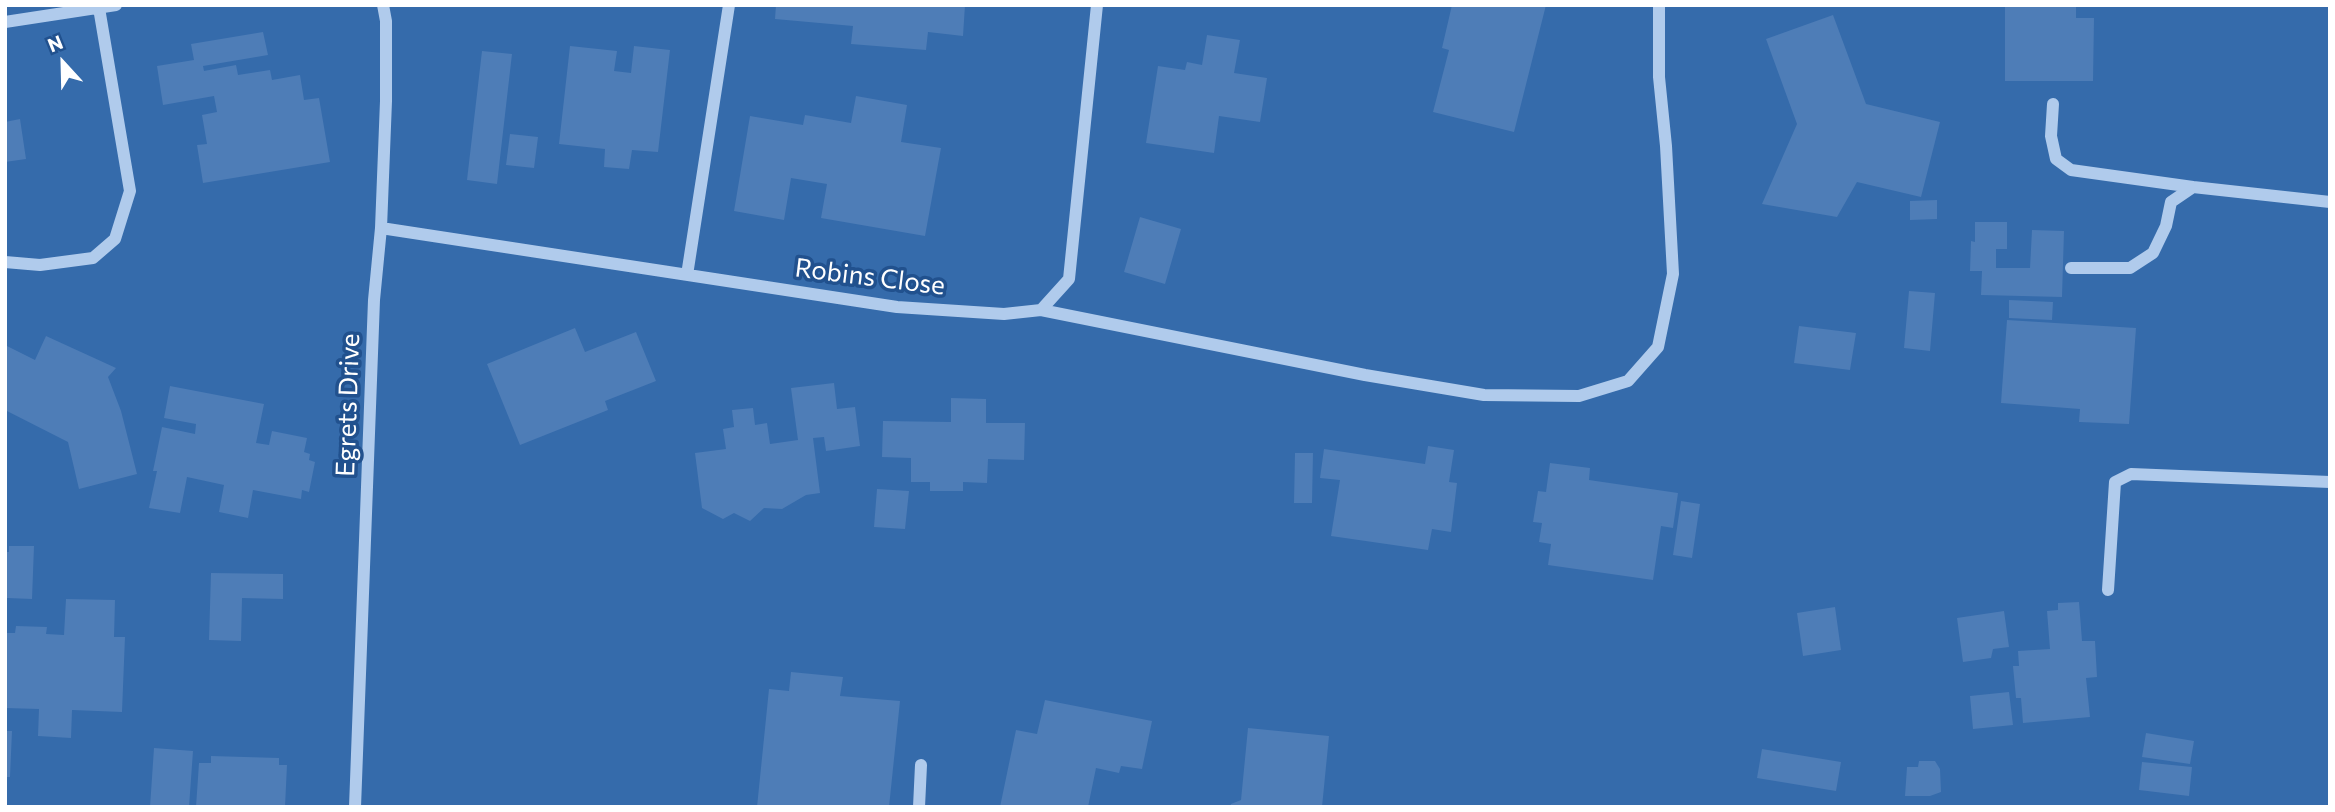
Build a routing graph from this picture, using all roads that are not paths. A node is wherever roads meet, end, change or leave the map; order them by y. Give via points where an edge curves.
1 (116, 5) edge
2 (383, 5) edge
3 (729, 5) edge
4 (1097, 5) edge
5 (1659, 5) edge
6 (99, 8) junction
7 (5, 22) edge
8 (2053, 104) dead end
9 (2193, 187) junction
10 (2330, 202) edge
11 (381, 228) junction
12 (5, 262) edge
13 (2071, 268) dead end
14 (687, 275) junction
15 (1041, 310) junction
16 (2330, 482) edge
17 (2108, 590) dead end
18 (921, 765) dead end
19 (355, 807) edge
20 (919, 807) edge

1 - 6 street
2 - 11 street, Egrets Drive via 386,101
3 - 14 street
4 - 15 street via 1069,279
5 - 15 street, Robins Close via 1658,77 1672,274 1658,347 1628,381 1578,396 1484,395
6 - 7 street
6 - 12 street via 130,191 115,239 93,258 40,265
8 - 9 street via 2051,136 2056,159 2071,170
9 - 10 street
9 - 13 street via 2171,202 2153,253 2130,268
11 - 14 street, Robins Close
11 - 19 street, Egrets Drive via 374,300
14 - 15 street, Robins Close via 897,307 1004,314
16 - 17 street via 2130,474 2115,482
18 - 20 street

